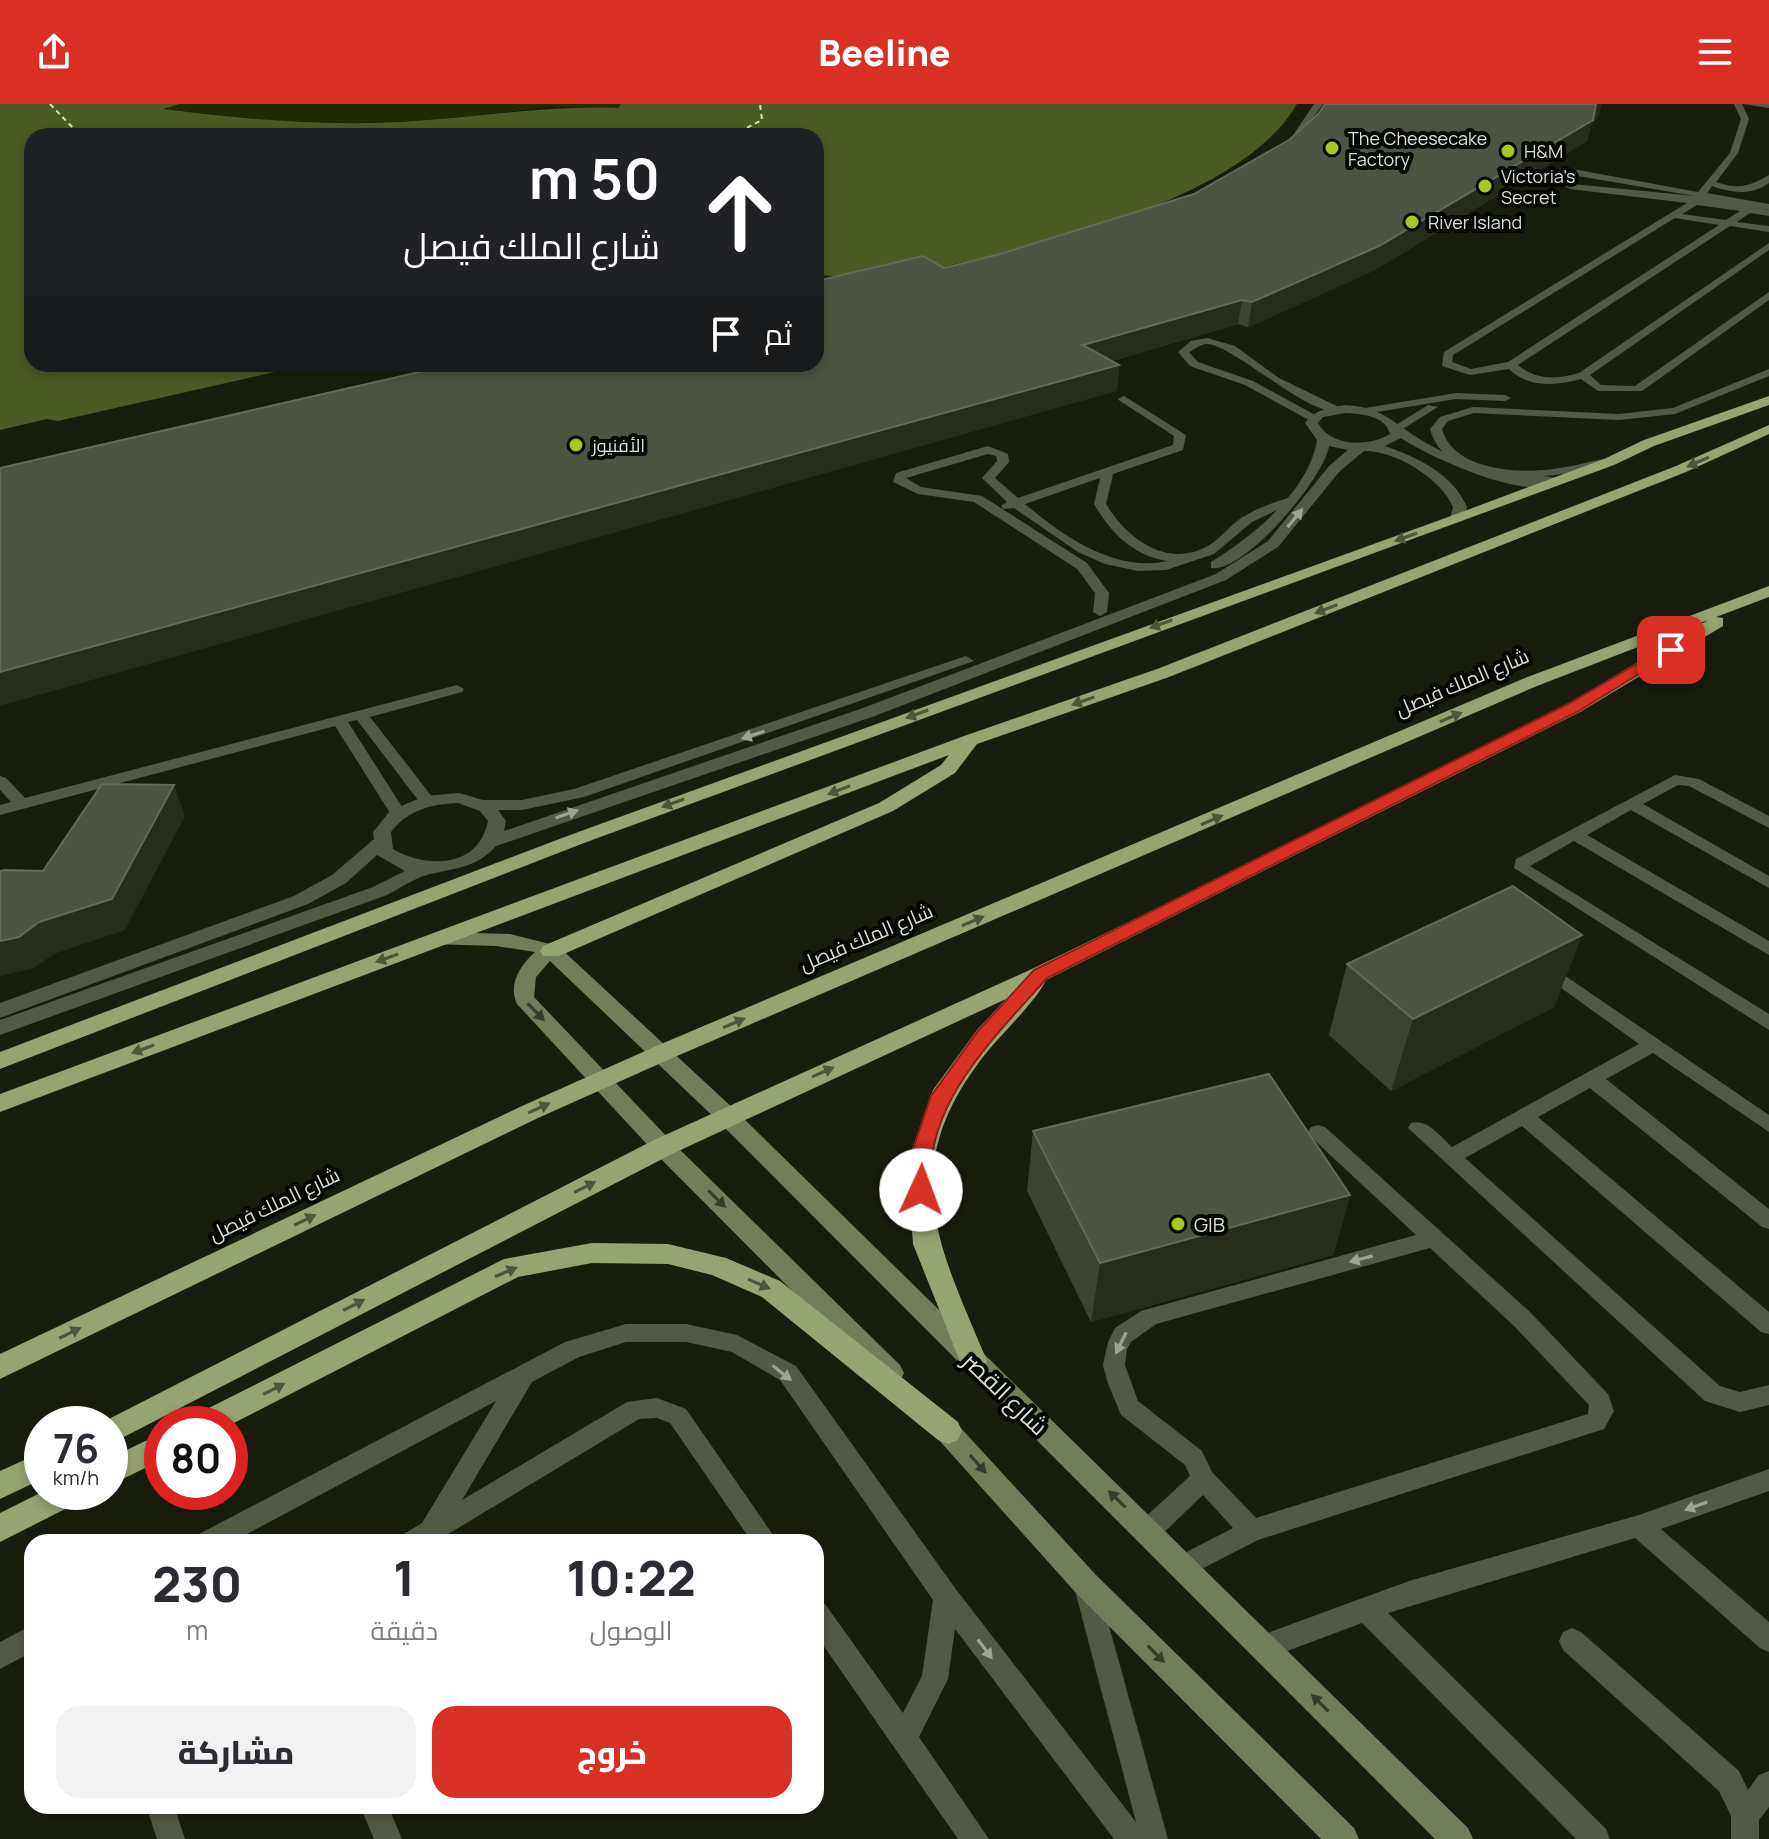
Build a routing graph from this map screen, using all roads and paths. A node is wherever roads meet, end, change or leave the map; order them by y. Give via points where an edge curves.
1 (1319, 104) edge
2 (1738, 104) edge
3 (1747, 104) edge
4 (1769, 106) edge
5 (1276, 154) edge
6 (1611, 168) dead end
7 (1578, 173) junction
8 (1769, 178) edge
9 (1709, 182) junction
10 (1618, 186) junction
11 (1765, 189) edge
12 (1698, 200) junction
13 (1748, 210) junction
14 (1769, 210) edge
15 (1671, 215) junction
16 (1726, 225) junction
17 (1769, 229) edge
18 (1769, 246) edge
19 (1742, 263) junction
20 (1758, 265) dead end
21 (1769, 295) edge
22 (1511, 365) junction
23 (1258, 367) junction
24 (1769, 372) edge
25 (1229, 375) junction
26 (1583, 375) junction
27 (1472, 398) junction
28 (1703, 398) junction
29 (1124, 399) dead end
30 (1769, 400) edge
31 (1337, 409) junction
32 (1365, 411) junction
33 (1558, 413) junction
34 (1313, 418) junction
35 (1397, 429) junction
36 (1769, 429) edge
37 (1324, 438) junction
38 (1364, 446) junction
39 (1609, 462) junction
40 (1467, 465) junction
41 (1107, 474) junction
42 (1558, 481) junction
43 (1288, 502) junction
44 (1014, 503) junction
45 (997, 511) junction
46 (1457, 519) junction
47 (1193, 556) junction
48 (1769, 591) edge
49 (1100, 612) junction
50 (457, 689) dead end
51 (360, 714) junction
52 (339, 720) junction
53 (971, 740) junction
54 (0, 781) edge
55 (427, 801) junction
56 (1630, 803) junction
57 (22, 805) junction
58 (485, 805) junction
59 (0, 810) edge
60 (398, 813) junction
61 (1769, 823) edge
62 (1574, 834) junction
63 (494, 841) junction
64 (381, 842) junction
65 (424, 869) junction
66 (1769, 883) edge
67 (439, 939) junction
68 (1769, 949) edge
69 (551, 951) junction
70 (1527, 955) edge
71 (1040, 974) junction
72 (0, 1011) edge
73 (1769, 1023) edge
74 (0, 1028) edge
75 (1654, 1044) junction
76 (662, 1053) junction
77 (0, 1061) edge
78 (1591, 1078) junction
79 (602, 1080) junction
80 (0, 1103) edge
81 (727, 1116) junction
82 (1523, 1116) junction
83 (1769, 1125) edge
84 (1418, 1128) dead end
85 (1318, 1132) dead end
86 (663, 1147) junction
87 (1450, 1157) junction
88 (1769, 1221) edge
89 (1436, 1238) junction
90 (1769, 1325) edge
91 (973, 1361) junction
92 (3, 1365) edge
93 (525, 1375) junction
94 (1769, 1395) edge
95 (240, 1406) edge
96 (128, 1421) edge
97 (948, 1431) junction
98 (24, 1474) edge
99 (1203, 1479) junction
100 (1769, 1480) edge
101 (0, 1486) edge
102 (36, 1510) edge
103 (1639, 1526) junction
104 (0, 1528) edge
105 (1149, 1530) junction
106 (1252, 1531) junction
107 (223, 1534) edge
108 (423, 1534) edge
109 (426, 1534) edge
110 (760, 1534) edge
111 (1182, 1567) junction
112 (1086, 1584) junction
113 (946, 1597) junction
114 (1367, 1610) junction
115 (824, 1624) edge
116 (1769, 1639) edge
117 (1572, 1641) dead end
118 (24, 1642) edge
119 (1263, 1647) junction
120 (0, 1656) edge
121 (904, 1738) junction
122 (1769, 1785) edge
123 (163, 1814) edge
124 (377, 1814) edge
125 (1745, 1827) edge
126 (171, 1839) edge
127 (388, 1839) edge
128 (975, 1839) edge
129 (1131, 1839) edge
130 (1154, 1839) edge
131 (1343, 1839) edge
132 (1457, 1839) edge
133 (1596, 1839) edge

1 - 5 street
2 - 9 lane via 1745,119 1734,153
3 - 4 lane
6 - 7 lane
7 - 10 lane
7 - 10 lane via 1560,174 1556,180 1570,186
8 - 11 lane
9 - 11 lane
9 - 12 lane
10 - 12 lane
12 - 13 lane
12 - 14 lane
12 - 15 lane
13 - 14 lane
13 - 16 lane
15 - 16 lane
15 - 22 lane via 1444,360 1470,372
16 - 17 lane
16 - 22 lane
18 - 19 lane
19 - 20 lane
19 - 26 lane
21 - 26 lane via 1638,389 1598,388
22 - 26 lane via 1541,380
23 - 25 lane
23 - 25 lane via 1227,346 1199,344 1183,352 1194,364
23 - 31 lane
24 - 28 lane
25 - 34 lane
27 - 28 lane via 1621,408
27 - 32 lane
27 - 33 lane
27 - 35 lane via 1429,407
28 - 33 lane via 1675,411 1639,416
29 - 41 lane via 1180,435 1182,442
30 - 39 highway
31 - 32 street
31 - 34 street
32 - 35 street via 1391,421
33 - 40 lane via 1486,409 1444,419 1436,429 1438,441
34 - 37 street via 1312,428
35 - 38 street via 1390,441
35 - 40 street
36 -> 53 highway via 1681,469 1163,673
37 - 38 street
37 - 43 street via 1320,461
38 - 46 street via 1400,455 1444,483 1459,499
63 -> 38 street via 869,712 1221,577 1273,544 1335,468
39 - 40 lane via 1529,475
39 - 42 highway
40 - 42 street via 1505,480
41 - 44 lane
41 - 47 lane via 1100,504 1114,530 1147,550
42 - 46 highway
43 - 47 lane via 1255,515 1211,550
43 - 49 street via 1256,539 1225,560
44 - 45 lane
44 - 45 lane via 988,478 1003,462 1002,454 988,450 900,476 899,482 918,490 978,499
44 - 47 lane via 1077,546 1120,563 1154,567
45 - 49 lane via 1091,574 1102,593
46 -> 77 highway via 577,839
48 - 71 highway, شارع الملك فيصل via 1574,708
76 -> 48 highway, شارع الملك فيصل via 1531,682
49 -> 58 street via 856,701 578,793 522,805
50 - 51 lane
51 - 52 lane
51 - 55 lane
52 - 57 lane
52 - 60 lane
53 -> 67 highway
53 - 69 highway via 948,769 886,807
54 - 57 lane
55 - 58 street via 459,798
55 - 60 street
56 - 61 lane via 1683,779
56 - 62 lane
56 - 66 lane
57 - 59 lane
58 - 63 street via 499,822
60 - 64 street via 382,832
62 - 68 lane
62 - 73 lane via 1522,863 1525,872
63 - 65 street via 458,865
64 - 65 street via 394,861
64 - 72 street via 339,879 301,900
65 - 74 street via 380,891
67 - 69 main road, شارع القصر via 504,938
67 -> 80 highway
69 - 76 main road, شارع القصر
69 -> 79 main road via 531,968 522,989 524,999
70 - 75 lane
81 -> 71 highway, شارع الملك فيصل
71 - 91 highway via 941,1096 919,1164 926,1244
75 - 78 lane
75 - 83 lane
76 - 79 highway, شارع الملك فيصل
76 - 81 main road, شارع القصر
78 - 82 lane
78 - 88 lane
79 - 86 main road
92 -> 79 highway, شارع الملك فيصل
81 - 86 highway, شارع الملك فيصل
81 - 91 main road, شارع القصر
82 - 87 lane
82 - 90 lane
84 - 87 lane
85 - 89 lane
96 -> 86 highway, شارع الملك فيصل
86 -> 97 main road
87 - 94 lane via 1713,1394 1740,1402
89 -> 99 lane via 1149,1317 1123,1335 1114,1365 1129,1408 1194,1458
89 - 106 lane via 1600,1401 1596,1422
105 -> 91 main road, شارع القصر
93 - 107 lane
93 - 108 lane
93 -> 113 lane via 573,1349 626,1333 686,1333 737,1344 788,1373
95 -> 97 highway via 513,1267 592,1253 668,1254 717,1266 771,1289
97 -> 112 main road
98 - 101 highway
99 - 105 lane
99 - 106 lane
100 -> 103 lane
102 - 104 highway
103 - 114 lane
103 - 116 lane
105 - 111 main road, شارع القصر
106 - 111 lane
109 - 110 lane via 635,1409 657,1408 678,1416
111 - 119 main road, شارع القصر
112 - 130 lane
112 -> 131 main road
113 - 121 lane via 935,1679
113 -> 129 lane
114 - 119 lane
114 - 133 lane
115 - 121 lane
117 - 125 lane via 1715,1766 1739,1798
118 - 120 lane
132 -> 119 main road, شارع القصر
121 - 128 lane
122 - 125 lane
123 - 126 lane
124 - 127 lane

